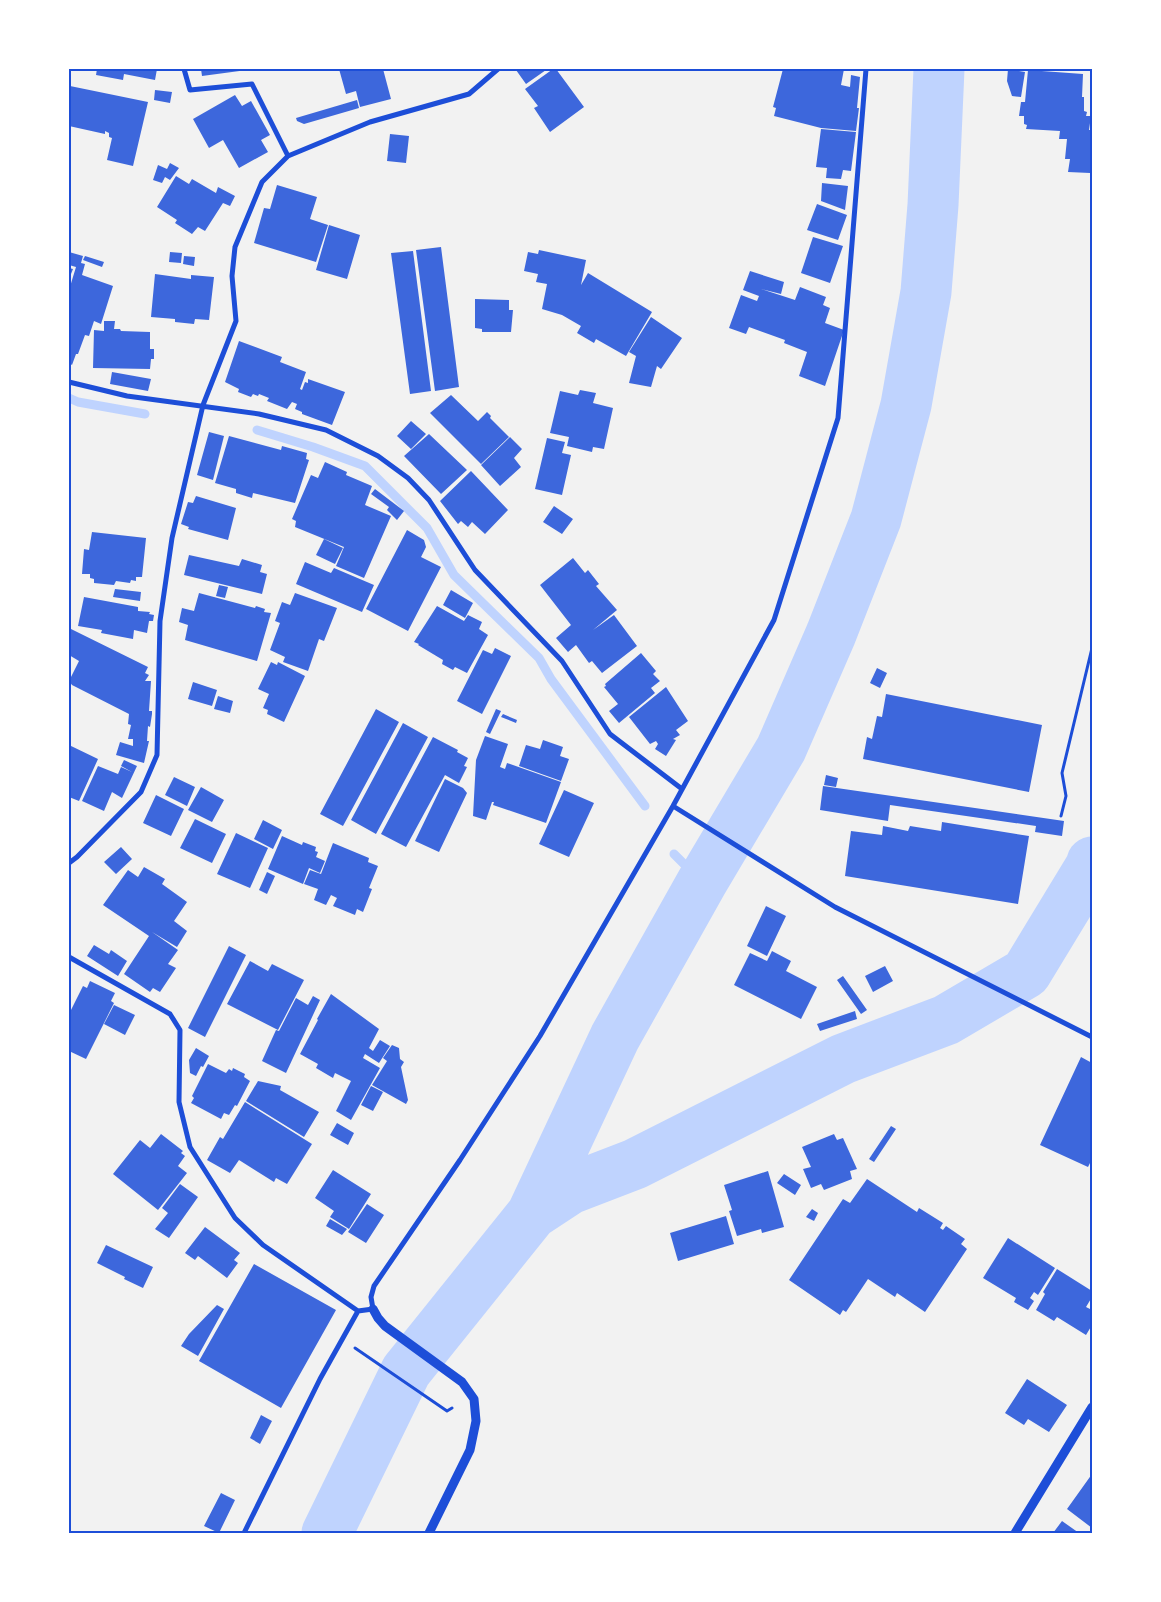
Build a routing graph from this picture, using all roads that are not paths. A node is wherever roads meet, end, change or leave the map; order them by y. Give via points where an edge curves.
1 (184, 69) edge
2 (498, 69) edge
3 (866, 69) edge
4 (288, 156) junction
5 (69, 382) edge
6 (203, 405) junction
7 (682, 789) junction
8 (673, 806) junction
9 (69, 863) edge
10 (69, 958) edge
11 (1092, 1036) edge
12 (373, 1308) junction
13 (358, 1311) junction
14 (1092, 1407) edge
15 (1089, 1421) edge
16 (244, 1533) edge
17 (429, 1533) edge
18 (1015, 1533) edge

1 - 4 street via 190,90 252,84
2 - 4 street via 469,94 370,122
3 - 7 street via 838,418 774,620
4 - 6 street via 262,182 235,247 232,276 236,322
5 - 6 street via 128,396
6 - 7 street via 326,430 378,456 408,478 429,500 475,570 562,661 610,734
6 - 9 street via 172,538 160,621 157,756 141,792
7 - 8 street
8 - 11 street via 835,907
8 - 12 street via 540,1036 374,1286
10 - 13 street via 170,1014 180,1030 179,1102 190,1147 215,1187 235,1218 263,1245
12 - 13 street
12 - 17 street via 385,1326 462,1382 474,1399 476,1422 470,1450
13 - 16 street via 320,1378
14 - 15 street
15 - 18 street

